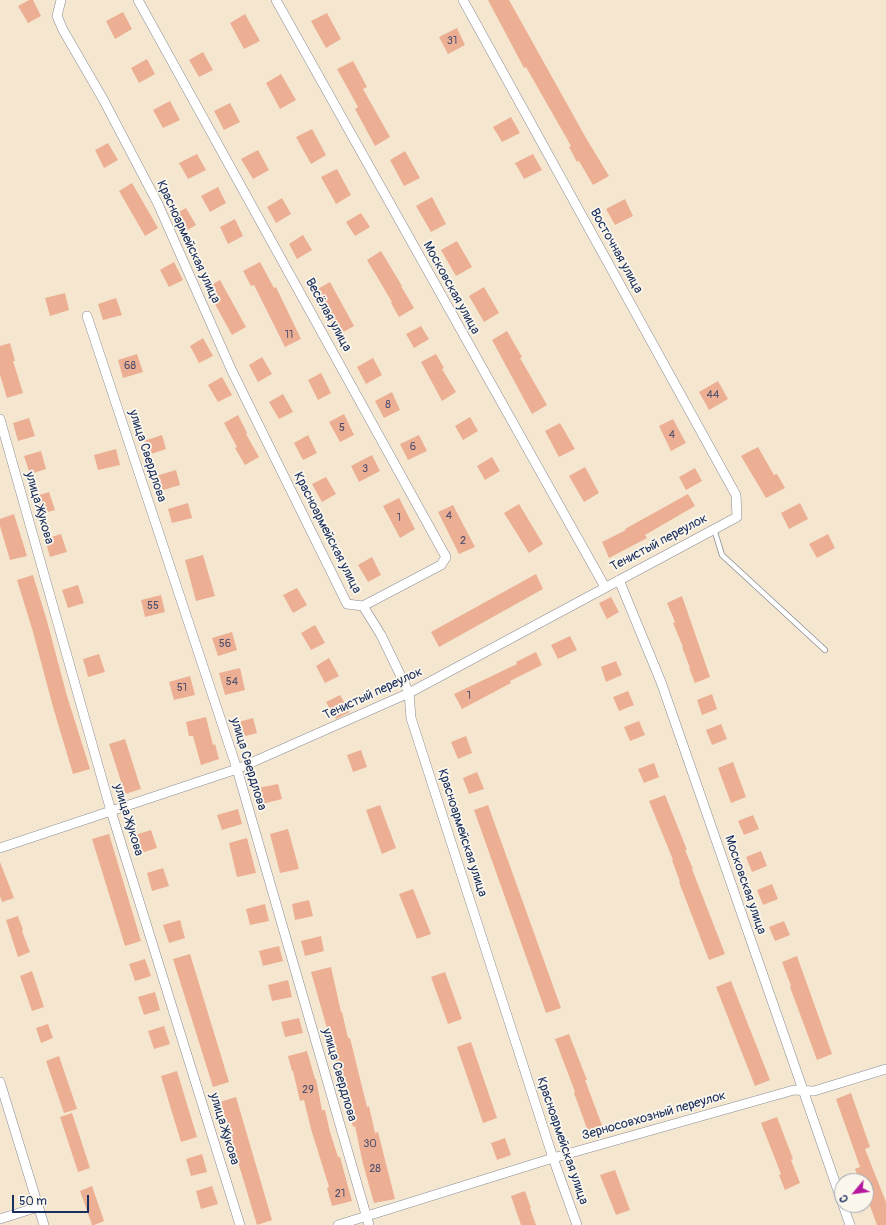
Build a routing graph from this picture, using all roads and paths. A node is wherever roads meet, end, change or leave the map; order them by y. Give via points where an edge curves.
1 (61, 0) edge
2 (138, 0) edge
3 (276, 0) edge
4 (463, 0) edge
5 (86, 316) dead end
6 (0, 419) edge
7 (737, 517) joint
8 (714, 529) junction
9 (619, 580) junction
10 (605, 588) junction
11 (362, 606) junction
12 (825, 650) dead end
13 (409, 693) junction
14 (237, 769) junction
15 (111, 811) junction
16 (0, 848) edge
17 (886, 1069) edge
18 (0, 1082) edge
19 (803, 1090) junction
20 (553, 1158) junction
21 (834, 1179) edge
22 (38, 1207) junction
23 (846, 1213) edge
24 (0, 1219) edge
25 (367, 1221) edge
26 (44, 1225) edge
27 (240, 1225) edge
28 (338, 1225) edge
29 (577, 1225) edge
30 (850, 1225) edge

1 - 11 street, Красноармейская улица via 57,16 63,30 103,99 158,204 231,369 324,558 347,604
2 - 11 street, Весёлая улица via 446,557 441,565
3 - 10 street, Московская улица
4 - 7 street, Восточная улица via 736,495
5 - 14 street, улица Свердлова
6 - 15 street, улица Жукова
7 - 8 street, Тенистый переулок
8 - 9 street, Тенистый переулок
8 - 12 lane via 722,555
9 - 10 street, Тенистый переулок
9 - 19 street, Московская улица via 661,682
10 - 13 street, Тенистый переулок
11 - 13 street, Красноармейская улица via 381,635
13 - 14 street, Тенистый переулок
13 - 20 street, Красноармейская улица via 411,718
14 - 15 street, Тенистый переулок
14 - 25 street, улица Свердлова
15 - 16 street, Тенистый переулок
15 - 27 street, улица Жукова
17 - 19 street, Зерносовхозный переулок via 814,1091
18 - 22 street
19 - 20 street, Зерносовхозный переулок via 794,1090
19 - 21 street, Московская улица
20 - 25 street, Зерносовхозный переулок
20 - 29 street, Красноармейская улица
22 - 24 street
22 - 26 street
23 - 30 street
25 - 28 street, Зерносовхозный переулок

